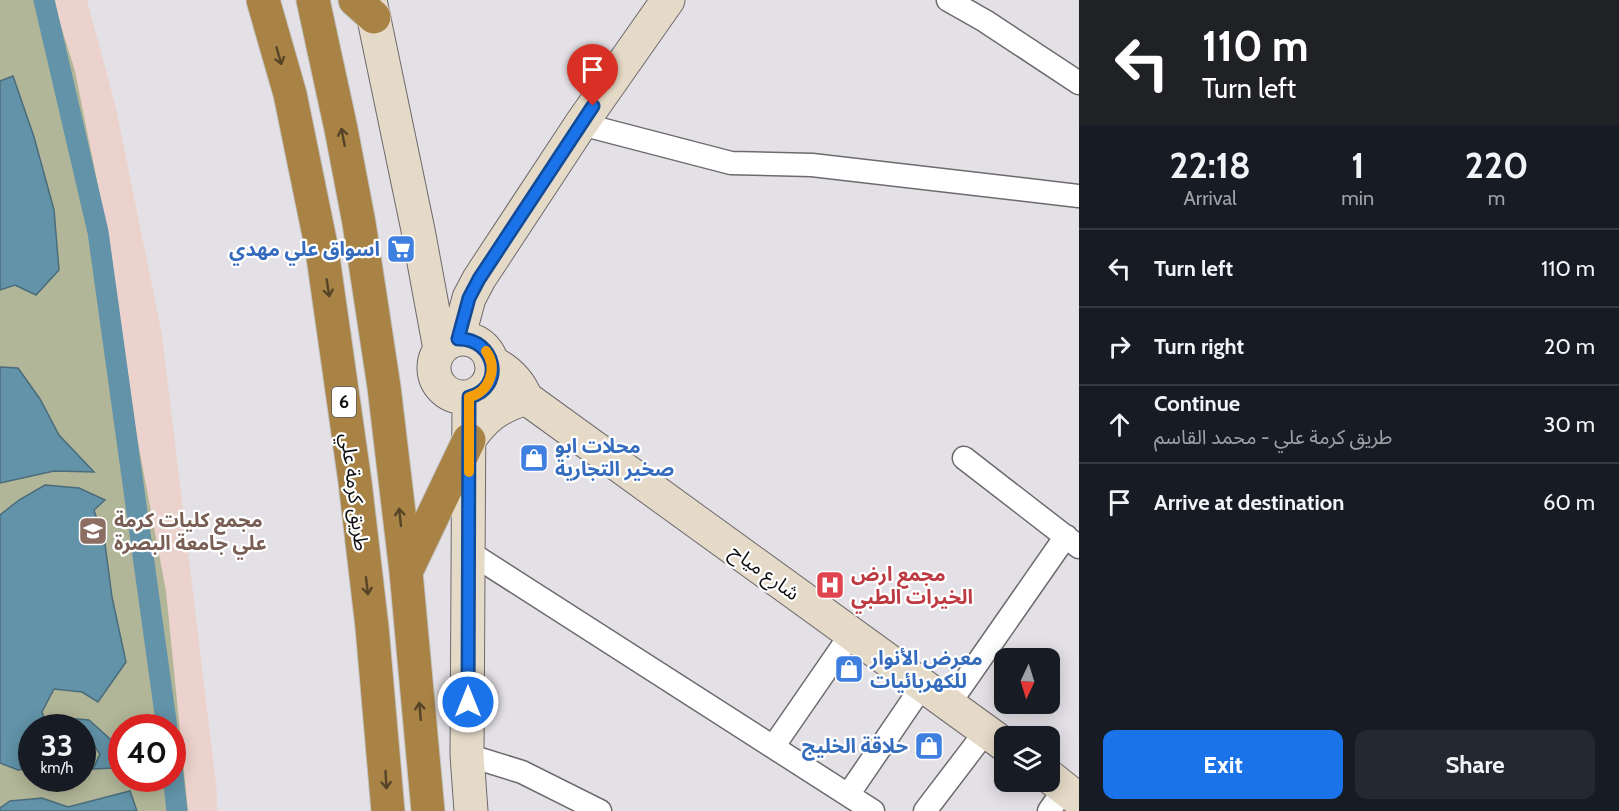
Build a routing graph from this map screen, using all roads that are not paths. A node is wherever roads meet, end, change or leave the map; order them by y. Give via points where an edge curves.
1 (263, 0) edge
2 (313, 0) edge
3 (668, 0) edge
4 (948, 0) edge
5 (366, 6) edge
6 (1079, 83) edge
7 (581, 124) junction
8 (1076, 190) edge
9 (424, 260) junction
10 (491, 261) junction
11 (449, 344) junction
12 (491, 362) junction
13 (474, 396) junction
14 (526, 398) junction
15 (469, 440) junction
16 (964, 458) dead end
17 (1072, 542) edge
18 (469, 552) junction
19 (406, 572) junction
20 (851, 634) junction
21 (922, 685) junction
22 (949, 704) junction
23 (994, 737) edge
24 (994, 739) edge
25 (773, 747) junction
26 (467, 755) junction
27 (848, 795) junction
28 (388, 811) edge
29 (428, 811) edge
30 (471, 811) edge
31 (600, 811) edge
32 (873, 811) edge
33 (925, 811) edge

1 -> 28 highway, طريق كرمة علي / 6 via 290,94 322,250 372,627
19 -> 2 highway, 6 via 389,424 352,187
3 - 7 street
4 - 6 street
5 - 9 street
7 - 8 street via 731,163 812,165
7 - 10 street
9 - 10 street via 438,271 456,275
9 - 11 street
10 - 11 street
11 - 12 street via 475,341 488,353
11 - 13 street via 433,365 437,383 451,395
12 - 13 street via 490,380
12 - 14 street via 516,380
13 - 14 street
13 - 15 street
14 - 15 street via 487,417
14 - 20 street, شارع مياح
15 - 18 street
15 - 19 highway
16 - 17 street
17 - 22 street
18 - 25 street
18 - 26 street
29 -> 19 highway, 6
20 - 21 street, شارع مياح
20 - 25 street
21 - 22 street, شارع مياح
21 - 27 street
22 - 23 street, شارع مياح
24 - 33 street
25 - 27 street
26 - 30 street
26 - 31 street via 522,772
27 - 32 street

